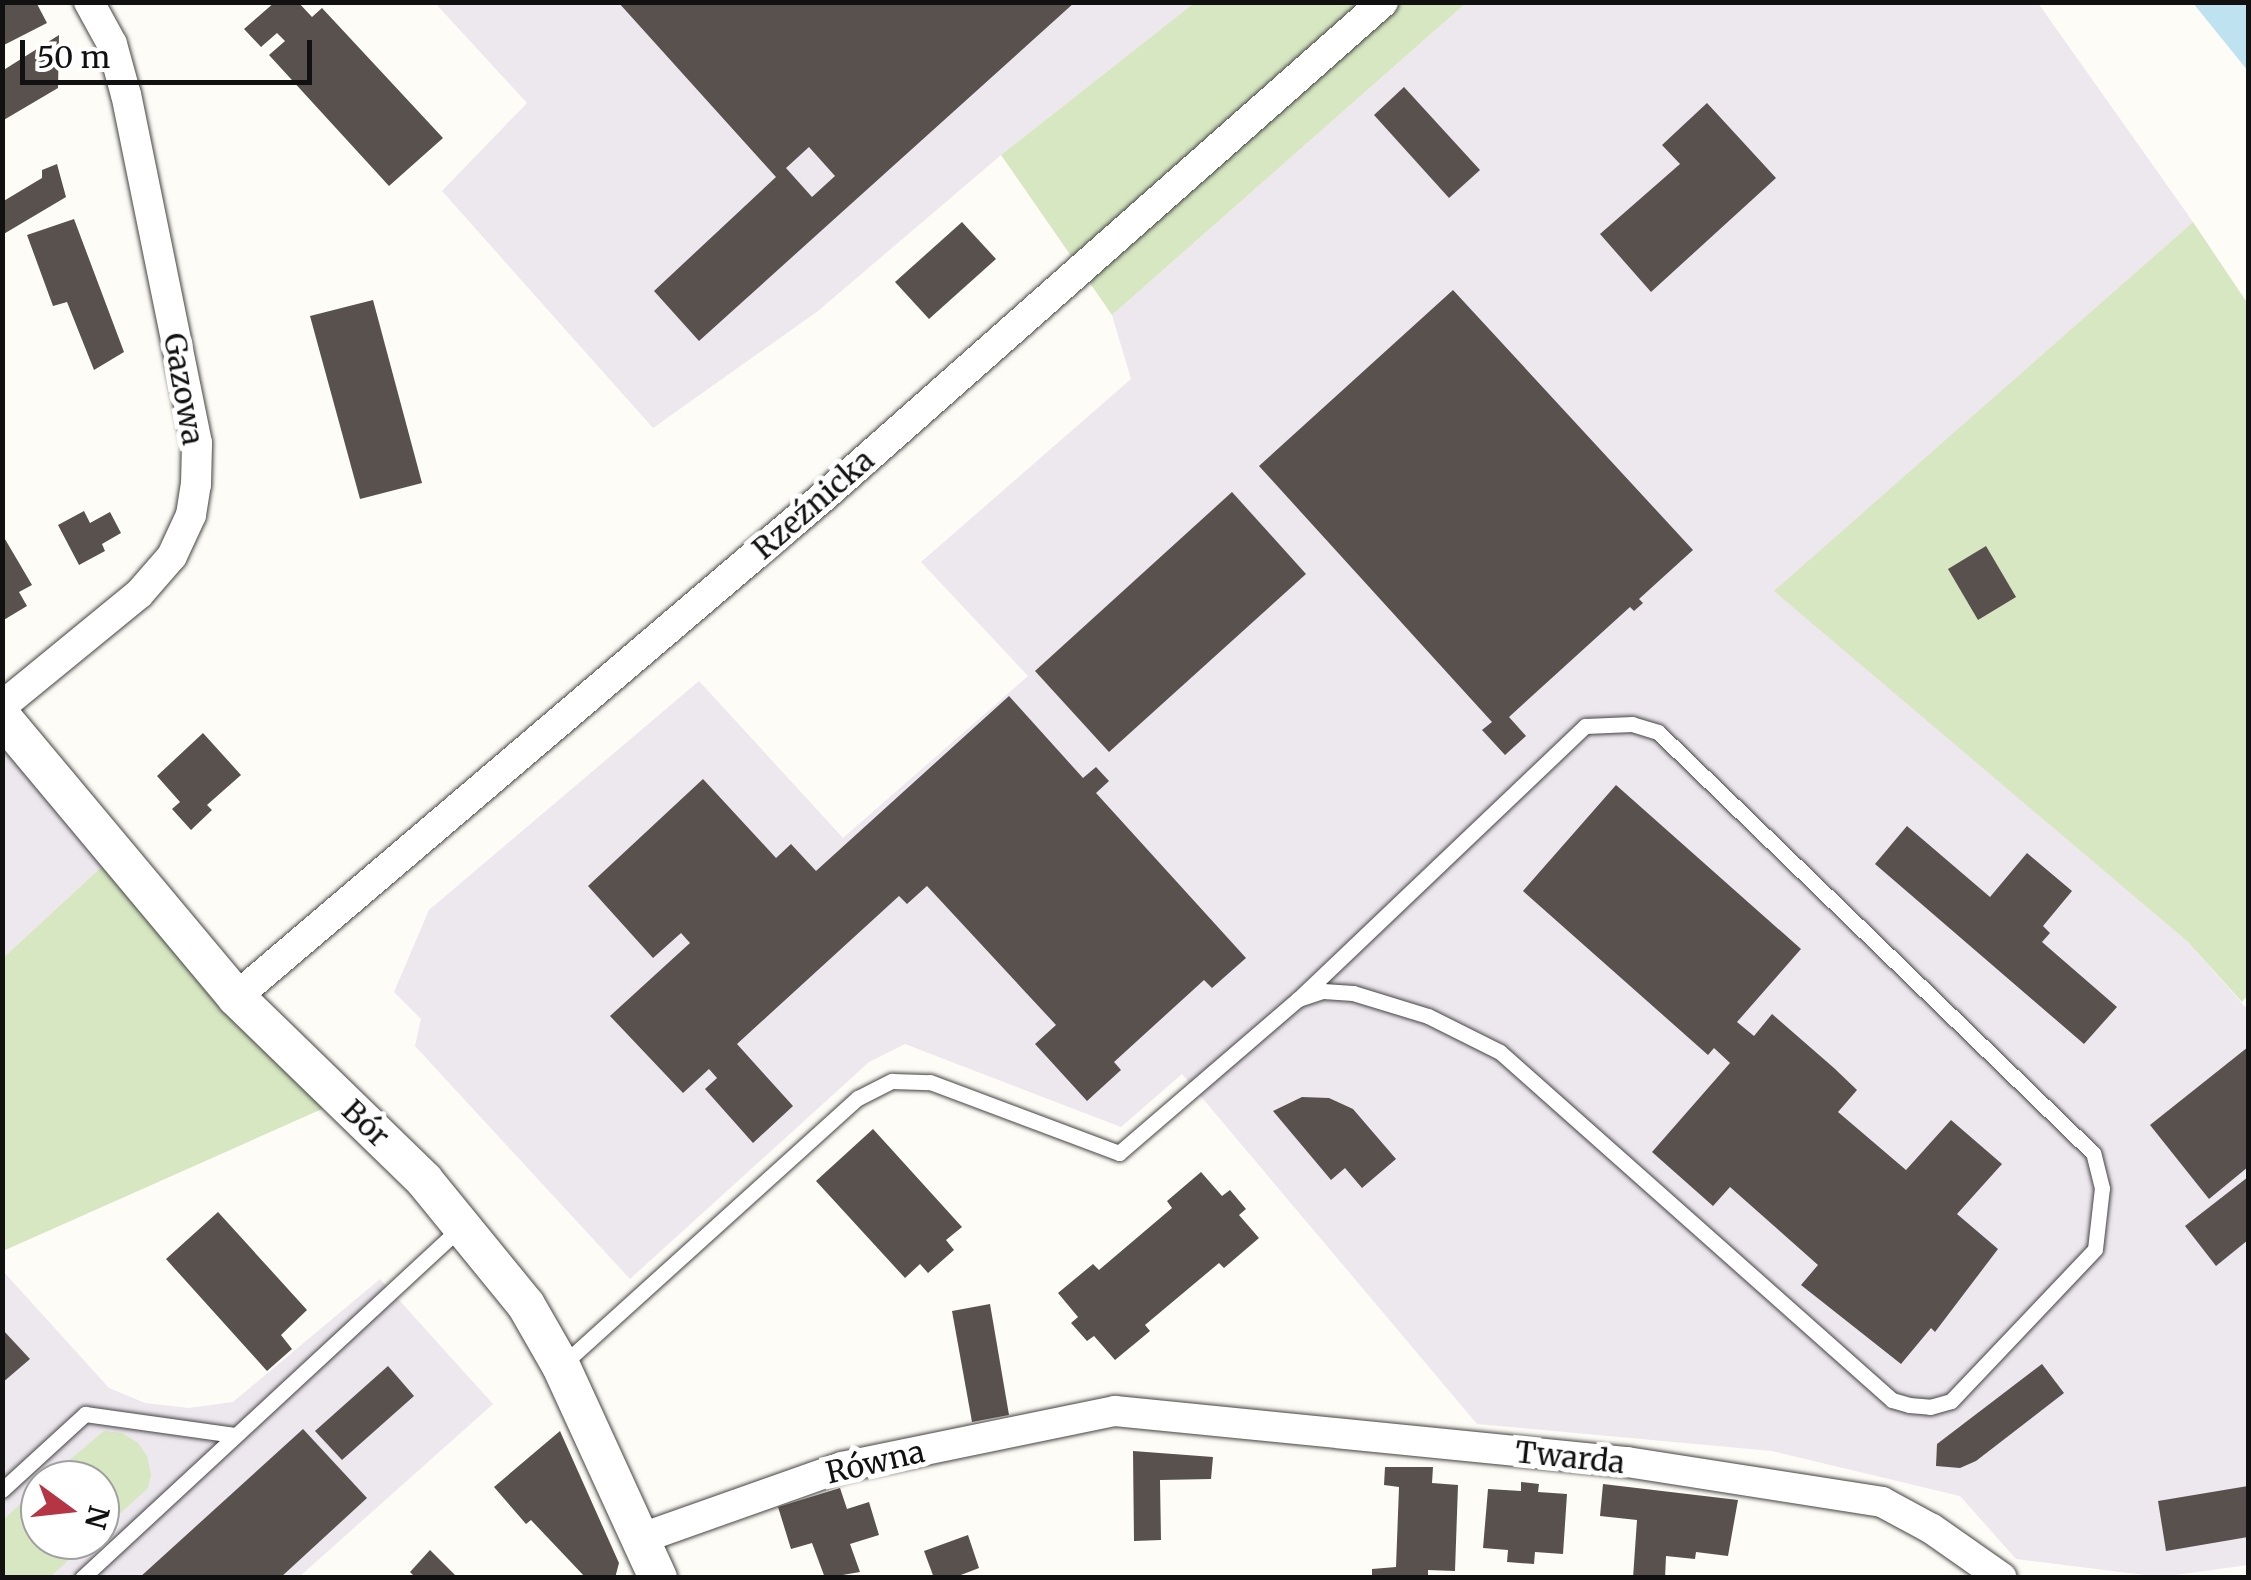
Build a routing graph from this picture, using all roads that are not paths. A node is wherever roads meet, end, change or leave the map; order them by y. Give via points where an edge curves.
1 (89, 2) edge
2 (1383, 2) edge
3 (2, 706) edge
4 (2, 717) edge
5 (236, 997) junction
6 (1298, 998) junction
7 (463, 1226) junction
8 (561, 1366) junction
9 (1115, 1412) joint
10 (235, 1435) junction
11 (2, 1490) edge
12 (642, 1538) junction
13 (657, 1577) edge
14 (82, 1578) edge
15 (2002, 1578) edge

1 - 3 street, Gazowa via 112,44 126,95 197,443 196,485 191,516 172,556 139,594
2 - 5 street, Rzeźnicka via 822,498
4 - 5 street, Bór
5 - 7 street, Bór
6 - 6 lane via 1353,993 1428,1016 1500,1052 1892,1400 1909,1406 1951,1402 2095,1249 2102,1188 2094,1153 1658,732 1632,724 1585,726
6 - 8 lane via 1119,1153 930,1082 892,1082 858,1098
7 - 8 street, Bór via 526,1305
7 - 10 lane
8 - 12 street, Bór
9 - 12 street, Równa via 842,1467
9 - 15 street, Twarda via 1627,1462 1882,1502
10 - 11 lane via 85,1414
10 - 14 lane
12 - 13 street, Bór

